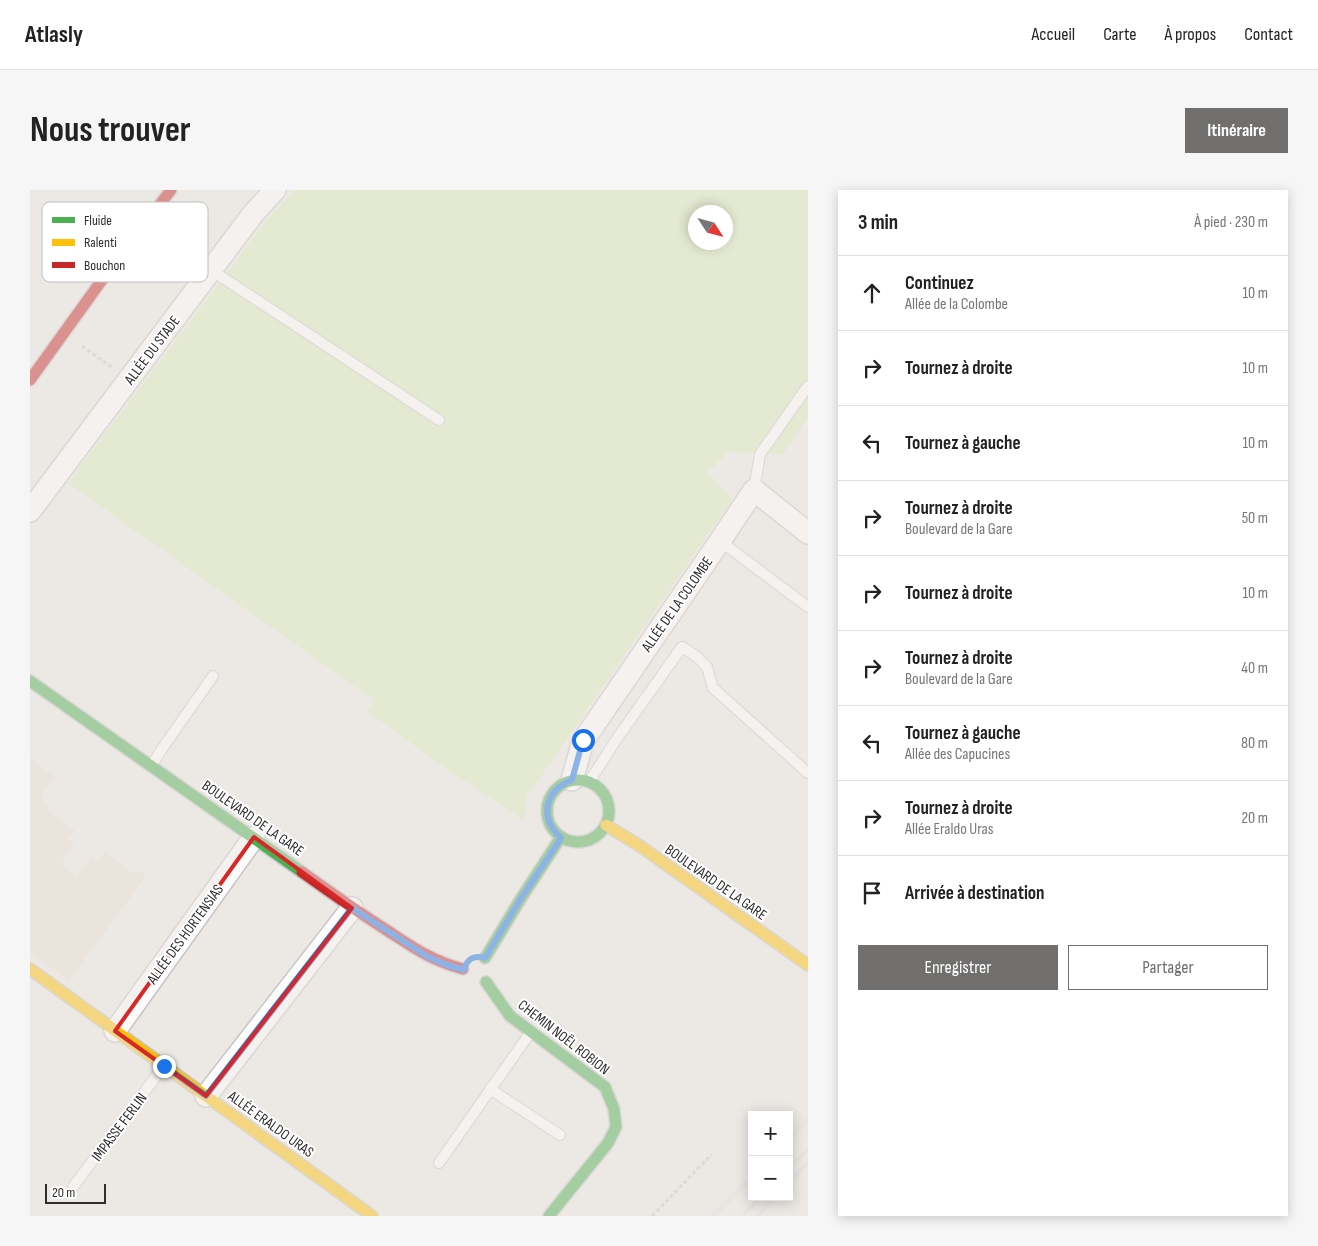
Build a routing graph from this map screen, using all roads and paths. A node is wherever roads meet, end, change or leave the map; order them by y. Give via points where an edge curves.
1 (171, 190) edge
2 (275, 190) edge
3 (162, 202) edge
4 (208, 262) edge
5 (208, 269) edge
6 (101, 282) edge
7 (193, 282) edge
8 (77, 342) dead end
9 (30, 380) edge
10 (129, 380) junction
11 (808, 386) edge
12 (439, 420) dead end
13 (754, 490) junction
14 (30, 511) edge
15 (808, 533) edge
16 (720, 541) junction
17 (808, 607) edge
18 (213, 676) dead end
19 (30, 681) edge
20 (152, 766) junction
21 (808, 773) edge
22 (580, 781) junction
23 (606, 825) junction
24 (254, 837) junction
25 (561, 838) junction
26 (352, 908) junction
27 (485, 958) junction
28 (808, 965) edge
29 (30, 969) edge
30 (464, 970) junction
31 (486, 982) junction
32 (115, 1031) junction
33 (531, 1032) junction
34 (164, 1066) junction
35 (490, 1089) junction
36 (206, 1096) junction
37 (560, 1135) dead end
38 (712, 1154) dead end
39 (439, 1163) dead end
40 (73, 1187) dead end
41 (563, 1198) junction
42 (574, 1207) dead end
43 (372, 1216) edge
44 (549, 1216) edge
45 (652, 1216) edge

1 - 3 main road
2 - 4 street, ALLÉE DU STADE
5 - 12 lane
6 - 9 main road
7 - 10 street, ALLÉE DU STADE
8 - 10 path
10 - 14 street, ALLÉE DU STADE
11 - 13 lane via 760,454
13 - 15 street
13 - 16 street, ALLÉE DE LA COLOMBE
16 - 17 lane
16 - 22 street, ALLÉE DE LA COLOMBE via 583,740
18 - 20 lane
19 - 20 main road, BOULEVARD DE LA GARE
20 - 24 main road, BOULEVARD DE LA GARE
21 - 22 lane via 713,688 707,667 682,647 618,737
22 - 23 main road via 598,787 605,795 609,805
22 - 25 main road via 562,784 548,800 548,821
23 - 25 main road via 591,840 571,842
23 - 28 main road, BOULEVARD DE LA GARE
24 - 26 main road, BOULEVARD DE LA GARE
24 - 32 street, ALLÉE DES HORTENSIAS
25 - 27 main road
26 - 30 main road, BOULEVARD DE LA GARE via 428,957
26 - 36 street
27 - 30 main road via 471,958
27 - 31 main road via 492,970
29 - 32 main road, ALLÉE ERALDO URAS
30 - 31 main road via 464,976 471,983 480,985
31 - 33 main road, CHEMIN NOËL ROBION via 510,1016
32 - 34 main road, ALLÉE ERALDO URAS
33 - 35 lane
33 - 41 main road, CHEMIN NOËL ROBION via 604,1088 614,1109 616,1127 608,1143
34 - 36 main road, ALLÉE ERALDO URAS
34 - 40 lane, IMPASSE FERLIN
35 - 37 lane
35 - 39 lane
36 - 43 main road, ALLÉE ERALDO URAS
38 - 45 path
41 - 42 lane
41 - 44 main road, CHEMIN NOËL ROBION

